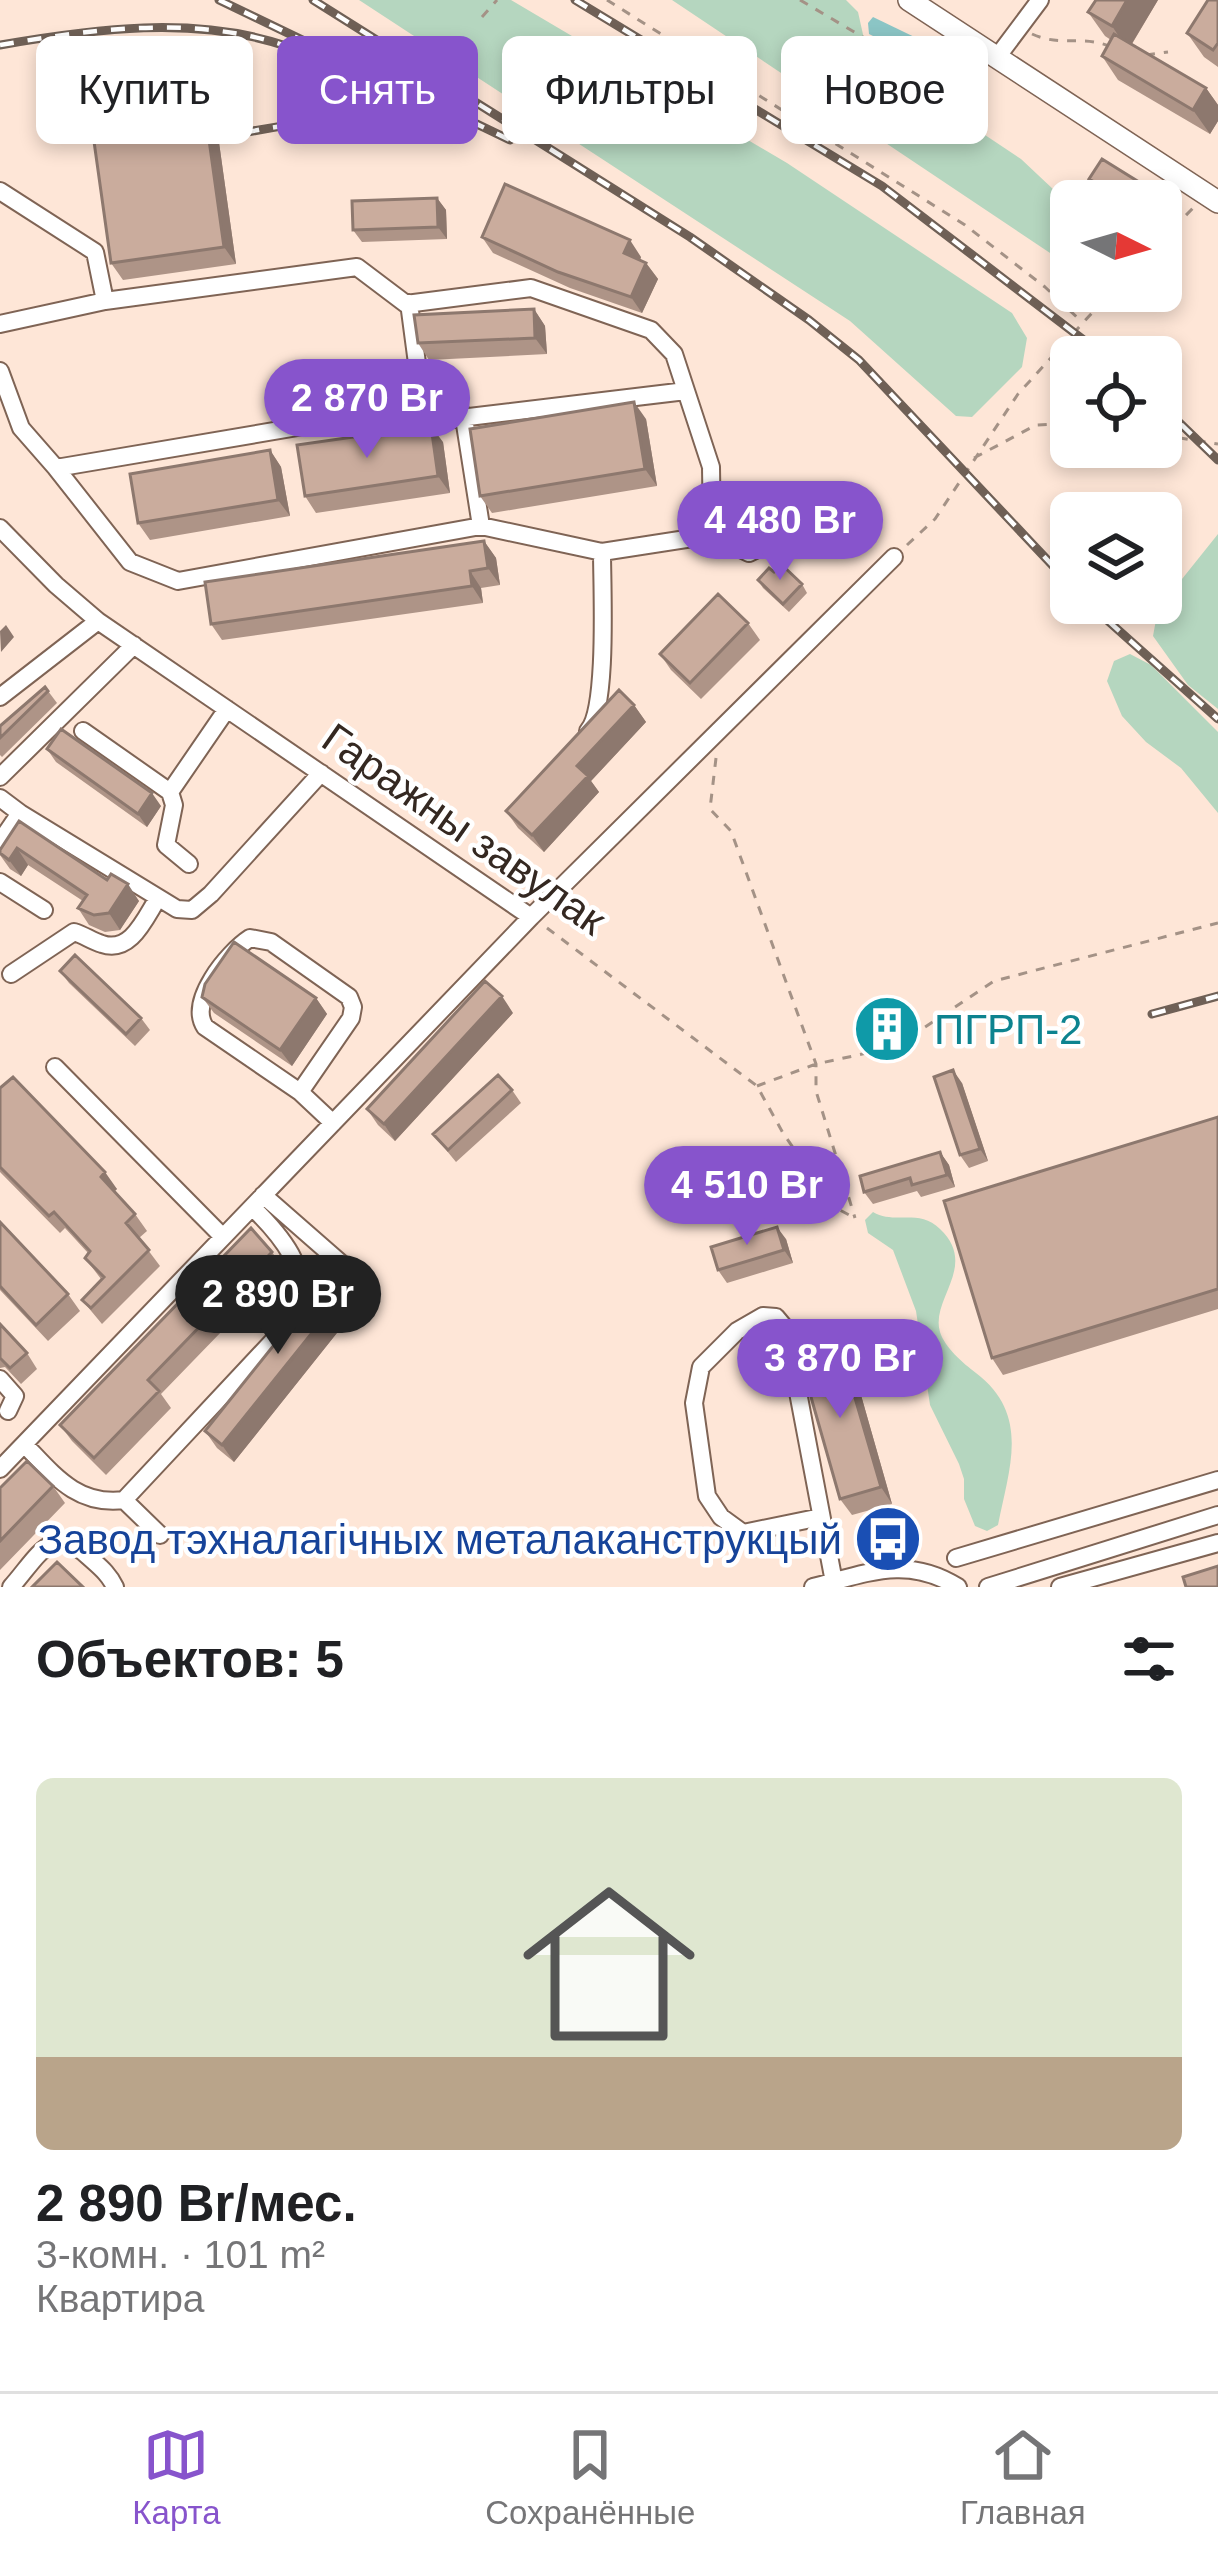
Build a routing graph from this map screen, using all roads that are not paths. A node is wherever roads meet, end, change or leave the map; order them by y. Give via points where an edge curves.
1 (909, 0) edge
2 (1040, 0) edge
3 (998, 56) junction
4 (0, 190) edge
5 (1212, 198) edge
6 (105, 301) junction
7 (410, 303) junction
8 (0, 324) edge
9 (0, 371) edge
10 (686, 392) junction
11 (464, 418) junction
12 (56, 469) junction
13 (481, 526) junction
14 (0, 528) edge
15 (799, 528) dead end
16 (712, 536) junction
17 (602, 552) junction
18 (894, 557) road end
19 (98, 620) junction
20 (134, 645) junction
21 (0, 697) edge
22 (227, 709) junction
23 (83, 731) dead end
24 (582, 737) edge
25 (321, 773) junction
26 (0, 777) edge
27 (170, 792) junction
28 (0, 797) edge
29 (20, 813) junction
30 (0, 842) edge
31 (189, 864) dead end
32 (0, 882) edge
33 (158, 898) junction
34 (44, 910) dead end
35 (530, 916) junction
36 (11, 974) dead end
37 (55, 1066) dead end
38 (300, 1092) junction
39 (333, 1123) junction
40 (258, 1201) junction
41 (223, 1237) junction
42 (351, 1272) dead end
43 (0, 1378) edge
44 (8, 1411) dead end
45 (24, 1444) junction
46 (0, 1469) edge
47 (1218, 1480) edge
48 (124, 1499) junction
49 (821, 1516) junction
50 (1218, 1516) edge
51 (160, 1535) dead end
52 (1218, 1544) edge
53 (956, 1558) dead end
54 (834, 1582) junction
55 (11, 1587) edge
56 (115, 1587) edge
57 (813, 1587) edge
58 (958, 1587) edge
59 (988, 1587) edge
60 (1060, 1587) edge

1 - 3 main road
2 - 3 street
3 - 5 main road
4 - 6 street via 95,252
6 - 7 street via 357,267
6 - 8 street
7 - 10 street via 531,289 651,330 674,355
7 - 11 street via 418,371 447,385
9 - 12 street via 21,428
10 - 11 street
10 - 16 street via 712,467
11 - 12 street via 374,414
11 - 13 street
12 - 13 street via 130,562 178,581
13 - 17 street
14 - 19 street, Гаражны завулак
15 - 16 street via 749,553
16 - 17 street
17 - 24 street via 596,722
18 - 35 street
19 - 20 street, Гаражны завулак
19 - 21 street
20 - 22 street, Гаражны завулак
20 - 26 street
22 - 25 street, Гаражны завулак
22 - 27 street
23 - 27 street
25 - 33 street via 192,910
25 - 35 street, Гаражны завулак
27 - 31 street via 166,845
28 - 29 street
29 - 30 street
29 - 33 street
32 - 34 street
33 - 36 street via 122,946 74,932
35 - 39 street
37 - 41 street
38 - 38 street via 198,1016 236,947 250,938 271,942 353,1007
38 - 39 street
39 - 40 street
40 - 41 street
40 - 42 street
40 - 48 street via 294,1262 298,1313
41 - 45 street
43 - 44 street via 15,1396
45 - 46 street
45 - 48 street via 76,1492 95,1502
47 - 53 street
48 - 51 street
49 - 49 street via 786,1329 763,1316 701,1367 694,1403 707,1496 743,1533
49 - 54 street
50 - 59 street
52 - 60 street
54 - 57 street
54 - 58 street via 893,1567 934,1572
55 - 56 street via 64,1539

